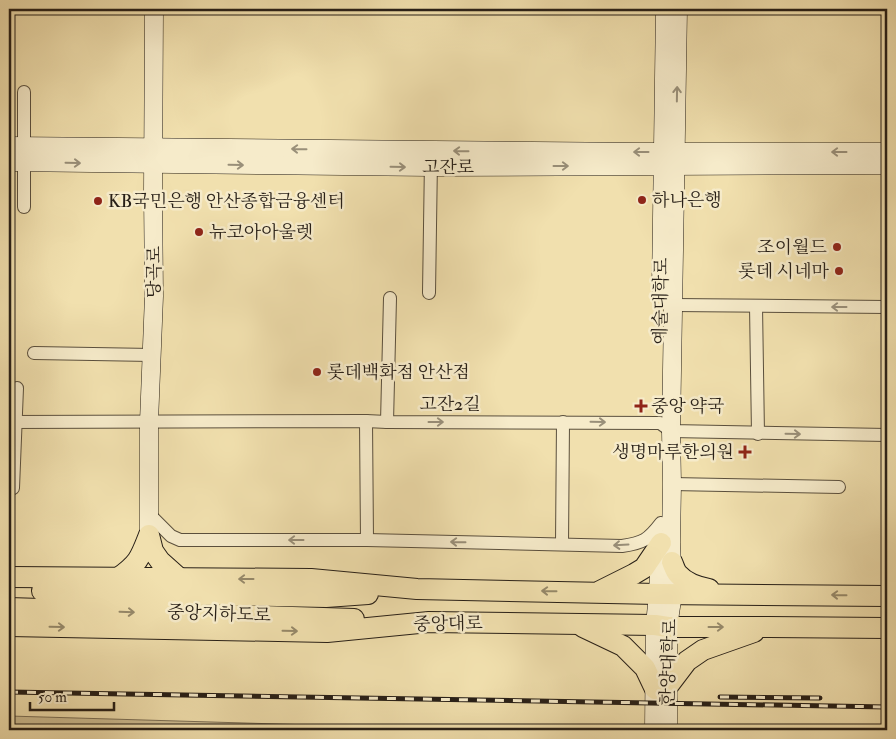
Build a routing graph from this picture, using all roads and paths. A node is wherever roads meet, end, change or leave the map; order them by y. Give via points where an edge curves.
1 (154, 9) edge
2 (665, 9) edge
3 (678, 9) edge
4 (24, 92) dead end
5 (887, 152) edge
6 (17, 154) edge
7 (154, 156) junction
8 (431, 159) junction
9 (669, 160) junction
10 (887, 165) edge
11 (24, 207) dead end
12 (429, 293) dead end
13 (390, 298) dead end
14 (673, 305) junction
15 (756, 306) junction
16 (887, 307) edge
17 (34, 353) dead end
18 (152, 355) junction
19 (17, 388) dead end
20 (366, 421) junction
21 (12, 422) edge
22 (149, 422) junction
23 (387, 422) junction
24 (563, 422) junction
25 (666, 427) junction
26 (758, 434) junction
27 (887, 435) edge
28 (672, 484) junction
29 (839, 487) dead end
30 (13, 488) dead end
31 (150, 515) junction
32 (661, 533) junction
33 (149, 535) junction
34 (367, 540) junction
35 (562, 544) junction
36 (672, 562) junction
37 (9, 577) edge
38 (118, 578) junction
39 (179, 578) junction
40 (417, 589) junction
41 (9, 590) edge
42 (598, 592) junction
43 (666, 594) junction
44 (760, 594) junction
45 (887, 596) edge
46 (9, 608) edge
47 (428, 622) junction
48 (576, 624) junction
49 (9, 626) edge
50 (661, 626) junction
51 (769, 627) junction
52 (887, 628) edge
53 (661, 688) junction
54 (654, 730) edge
55 (668, 730) edge

1 - 7 street, 당곡로
2 - 9 street, 예술대학로
9 -> 3 street, 예술대학로
4 - 6 street
5 -> 9 street, 고잔로
6 - 7 street, 고잔로
6 - 11 street
7 - 8 street, 고잔로
7 - 18 street, 당곡로
8 - 9 street, 고잔로
8 - 12 street
9 - 10 street, 고잔로
9 - 14 street, 예술대학로
9 - 25 street, 예술대학로
13 - 23 street
14 - 15 street
14 - 25 street, 예술대학로
16 -> 15 street
15 - 26 street
17 - 18 street
18 - 22 street, 당곡로
19 - 21 street
20 - 22 street, 고잔2길
20 - 23 street, 고잔2길
20 - 34 street
21 - 22 street, 고잔2길
21 - 30 street
22 - 31 street, 당곡로
23 -> 24 street, 고잔2길
24 -> 25 street, 고잔2길
24 - 35 street
25 - 26 street, 고잔2길
25 - 28 street, 예술대학로
25 - 32 street, 예술대학로
26 -> 27 street, 고잔2길
28 - 29 street
28 - 36 street, 예술대학로
31 - 33 street, 당곡로
34 -> 31 street via 180,540 171,536
32 -> 35 street via 642,542 622,546
32 - 42 main road via 644,568
32 - 43 street, 예술대학로
33 - 38 main road via 139,560
33 - 39 main road via 153,551
35 -> 34 street
36 - 43 street, 예술대학로
36 - 44 main road via 687,582 702,588
37 - 38 main road, 중앙대로
38 - 39 main road, 중앙대로
40 -> 39 main road, 중앙대로 via 311,579
40 - 41 main road, 중앙지하도로 via 326,597
42 -> 40 main road, 중앙대로
42 - 43 main road, 중앙대로
43 - 44 main road, 중앙대로
43 - 50 street, 한양대학로
45 -> 44 main road, 중앙대로
46 -> 47 main road, 중앙지하도로
47 - 48 main road, 중앙대로
49 -> 47 main road, 중앙대로 via 327,632
48 - 50 main road, 중앙대로
48 - 53 main road via 623,646
50 -> 51 main road, 중앙대로
50 - 53 street, 한양대학로
51 - 52 main road, 중앙대로
51 - 53 main road via 703,650 687,661
53 - 54 street, 한양대학로
53 - 55 street, 한양대학로

